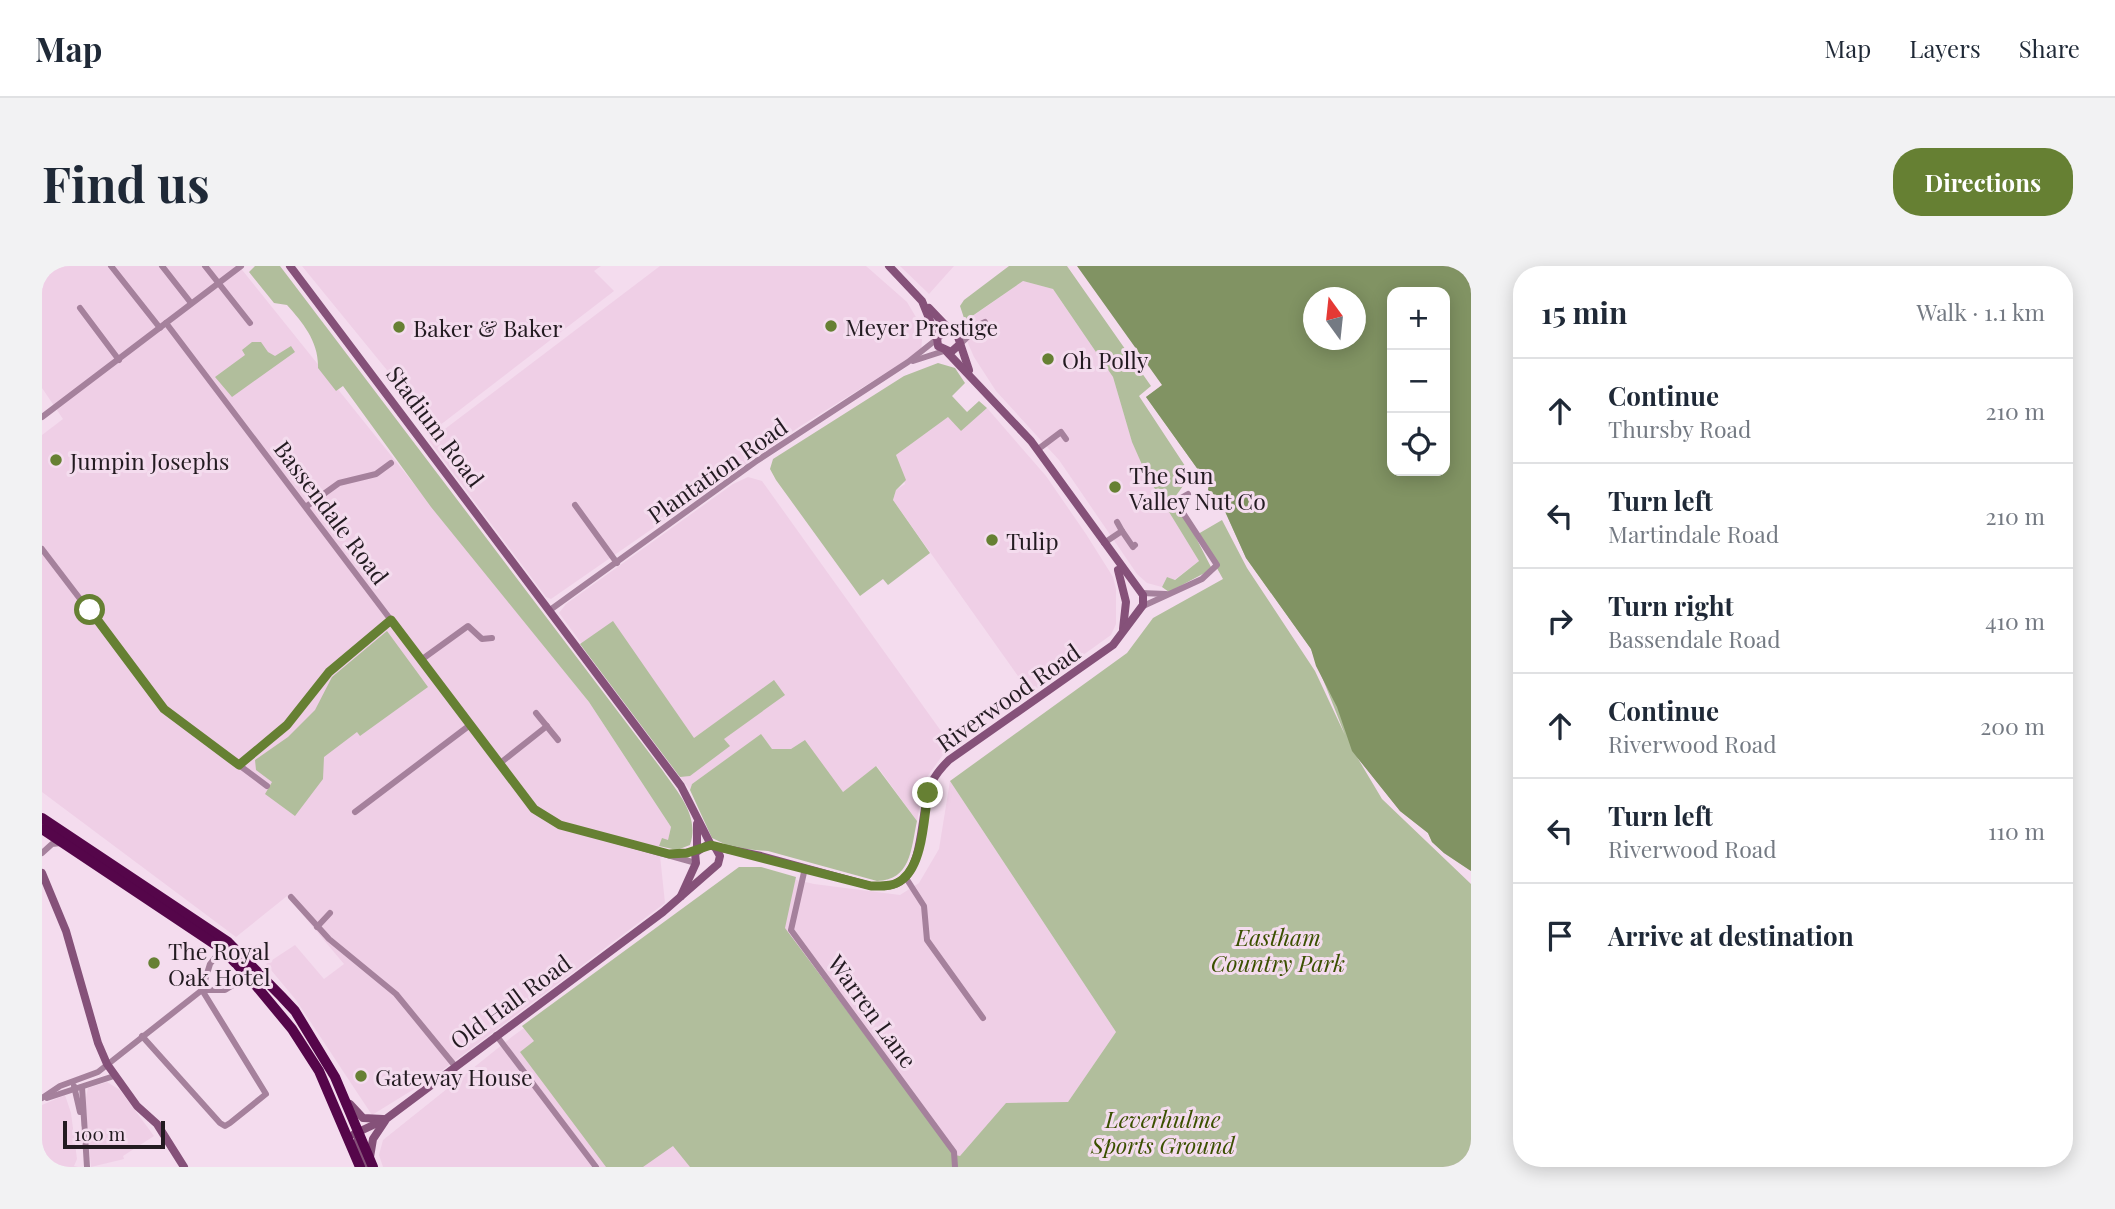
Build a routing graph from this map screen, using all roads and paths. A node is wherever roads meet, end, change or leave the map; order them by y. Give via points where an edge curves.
1 (111, 266) edge
2 (162, 266) edge
3 (205, 266) edge
4 (241, 266) edge
5 (290, 266) edge
6 (888, 266) edge
7 (218, 283) junction
8 (922, 301) junction
9 (191, 303) junction
10 (80, 308) dead end
11 (250, 323) dead end
12 (163, 325) junction
13 (950, 330) junction
14 (937, 338) junction
15 (959, 345) junction
16 (946, 352) junction
17 (119, 359) junction
18 (908, 362) junction
19 (971, 376) junction
20 (42, 414) edge
21 (1066, 439) dead end
22 (1037, 450) junction
23 (391, 463) dead end
24 (1188, 494) dead end
25 (575, 505) dead end
26 (307, 506) junction
27 (1117, 522) dead end
28 (1122, 531) junction
29 (1104, 543) junction
30 (1135, 545) dead end
31 (42, 549) edge
32 (1115, 561) junction
33 (617, 563) junction
34 (1141, 593) junction
35 (1171, 594) junction
36 (1126, 601) junction
37 (1141, 607) junction
38 (550, 610) junction
39 (391, 620) junction
40 (492, 638) dead end
41 (1119, 638) junction
42 (421, 660) junction
43 (536, 713) dead end
44 (470, 725) junction
45 (547, 726) junction
46 (558, 740) dead end
47 (499, 764) junction
48 (239, 765) junction
49 (267, 786) dead end
50 (355, 812) dead end
51 (42, 818) edge
52 (697, 818) junction
53 (42, 829) edge
54 (63, 843) junction
55 (712, 846) junction
56 (697, 850) junction
57 (42, 853) edge
58 (669, 854) junction
59 (747, 854) junction
60 (696, 863) junction
61 (715, 868) junction
62 (805, 868) junction
63 (42, 873) edge
64 (906, 878) junction
65 (681, 896) junction
66 (291, 897) dead end
67 (330, 913) dead end
68 (317, 927) junction
69 (222, 948) junction
70 (248, 976) junction
71 (202, 990) junction
72 (983, 1018) dead end
73 (496, 1035) junction
74 (142, 1036) junction
75 (107, 1064) junction
76 (455, 1066) junction
77 (114, 1076) junction
78 (77, 1083) junction
79 (346, 1098) junction
80 (42, 1099) edge
81 (386, 1119) junction
82 (345, 1132) junction
83 (359, 1132) junction
84 (370, 1164) edge
85 (87, 1167) edge
86 (184, 1167) edge
87 (360, 1167) edge
88 (596, 1167) edge
89 (955, 1167) edge

1 - 12 street, Bassendale Road
2 - 9 street
3 - 7 street
4 - 7 street
5 - 38 street, Stadium Road
6 - 8 street
7 - 9 street
7 - 11 street
8 - 13 street
8 - 14 street
9 - 12 street
10 - 17 street
12 - 17 street
12 - 26 street, Bassendale Road
13 - 14 street
13 - 15 street via 957,334
13 - 15 street via 982,324
14 - 16 street
14 - 18 street, Plantation Road
15 - 16 street
15 - 19 street
16 - 18 street, Plantation Road
16 - 19 street
17 - 20 street via 55,410
18 - 33 street, Plantation Road via 755,462
19 - 22 street
21 - 22 street via 1061,432
22 - 29 street
23 - 26 street via 376,474 339,482
24 - 35 street via 1179,499 1181,510 1217,565 1202,579
25 - 33 street
26 - 39 street, Bassendale Road
27 - 28 street
28 - 29 street
28 - 30 street
29 - 32 street
31 - 48 street via 164,709
32 - 34 street
32 - 36 street
33 - 38 street, Plantation Road
34 - 35 street
34 - 36 street via 1132,591
34 - 37 street
35 - 37 street
36 - 37 street via 1132,609
36 - 41 street
37 - 41 street, Riverwood Road
38 - 52 street via 681,786
39 - 42 street, Bassendale Road
39 - 48 street via 329,672 287,725
40 - 42 street via 482,639 468,626
41 - 64 street, Riverwood Road via 939,771 928,793 916,858
42 - 44 street, Bassendale Road
43 - 45 street
44 - 47 street, Bassendale Road
44 - 50 street
45 - 46 street
45 - 47 street
47 - 58 street, Bassendale Road via 534,809 560,825
48 - 49 street
51 - 79 highway via 228,942 295,1012
52 - 55 street
52 - 56 street
53 - 54 highway
54 - 57 street via 52,844
54 - 69 highway
55 - 56 street
55 - 59 street
55 - 61 street via 720,856
56 - 58 street, Bassendale Road
56 - 60 street
58 - 60 street, Bassendale Road
59 - 61 street
59 - 62 street
60 - 61 street via 702,869
60 - 65 street, Old Hall Road
61 - 65 street, Old Hall Road
62 - 64 street via 871,886 888,886
62 - 89 street, Warren Lane via 791,929 954,1152
63 - 75 street via 66,931
64 - 72 street via 925,906 927,940
65 - 73 street, Old Hall Road
66 - 68 street
67 - 68 street
68 - 76 street via 396,994
69 - 70 highway
69 - 71 street via 210,964
70 - 71 street via 225,990
70 - 82 highway via 304,1046
71 - 74 street
71 - 74 street via 266,1094 230,1123 220,1123
73 - 76 street, Old Hall Road
73 - 88 street
74 - 75 street
75 - 77 street
75 - 78 street
76 - 81 street, Old Hall Road
77 - 78 street
77 - 86 street via 157,1124
78 - 80 street
78 - 85 street
79 - 81 street via 363,1118
79 - 83 highway
81 - 83 street, Old Hall Road
81 - 84 street via 373,1139
82 - 83 street
82 - 87 highway
83 - 84 highway

